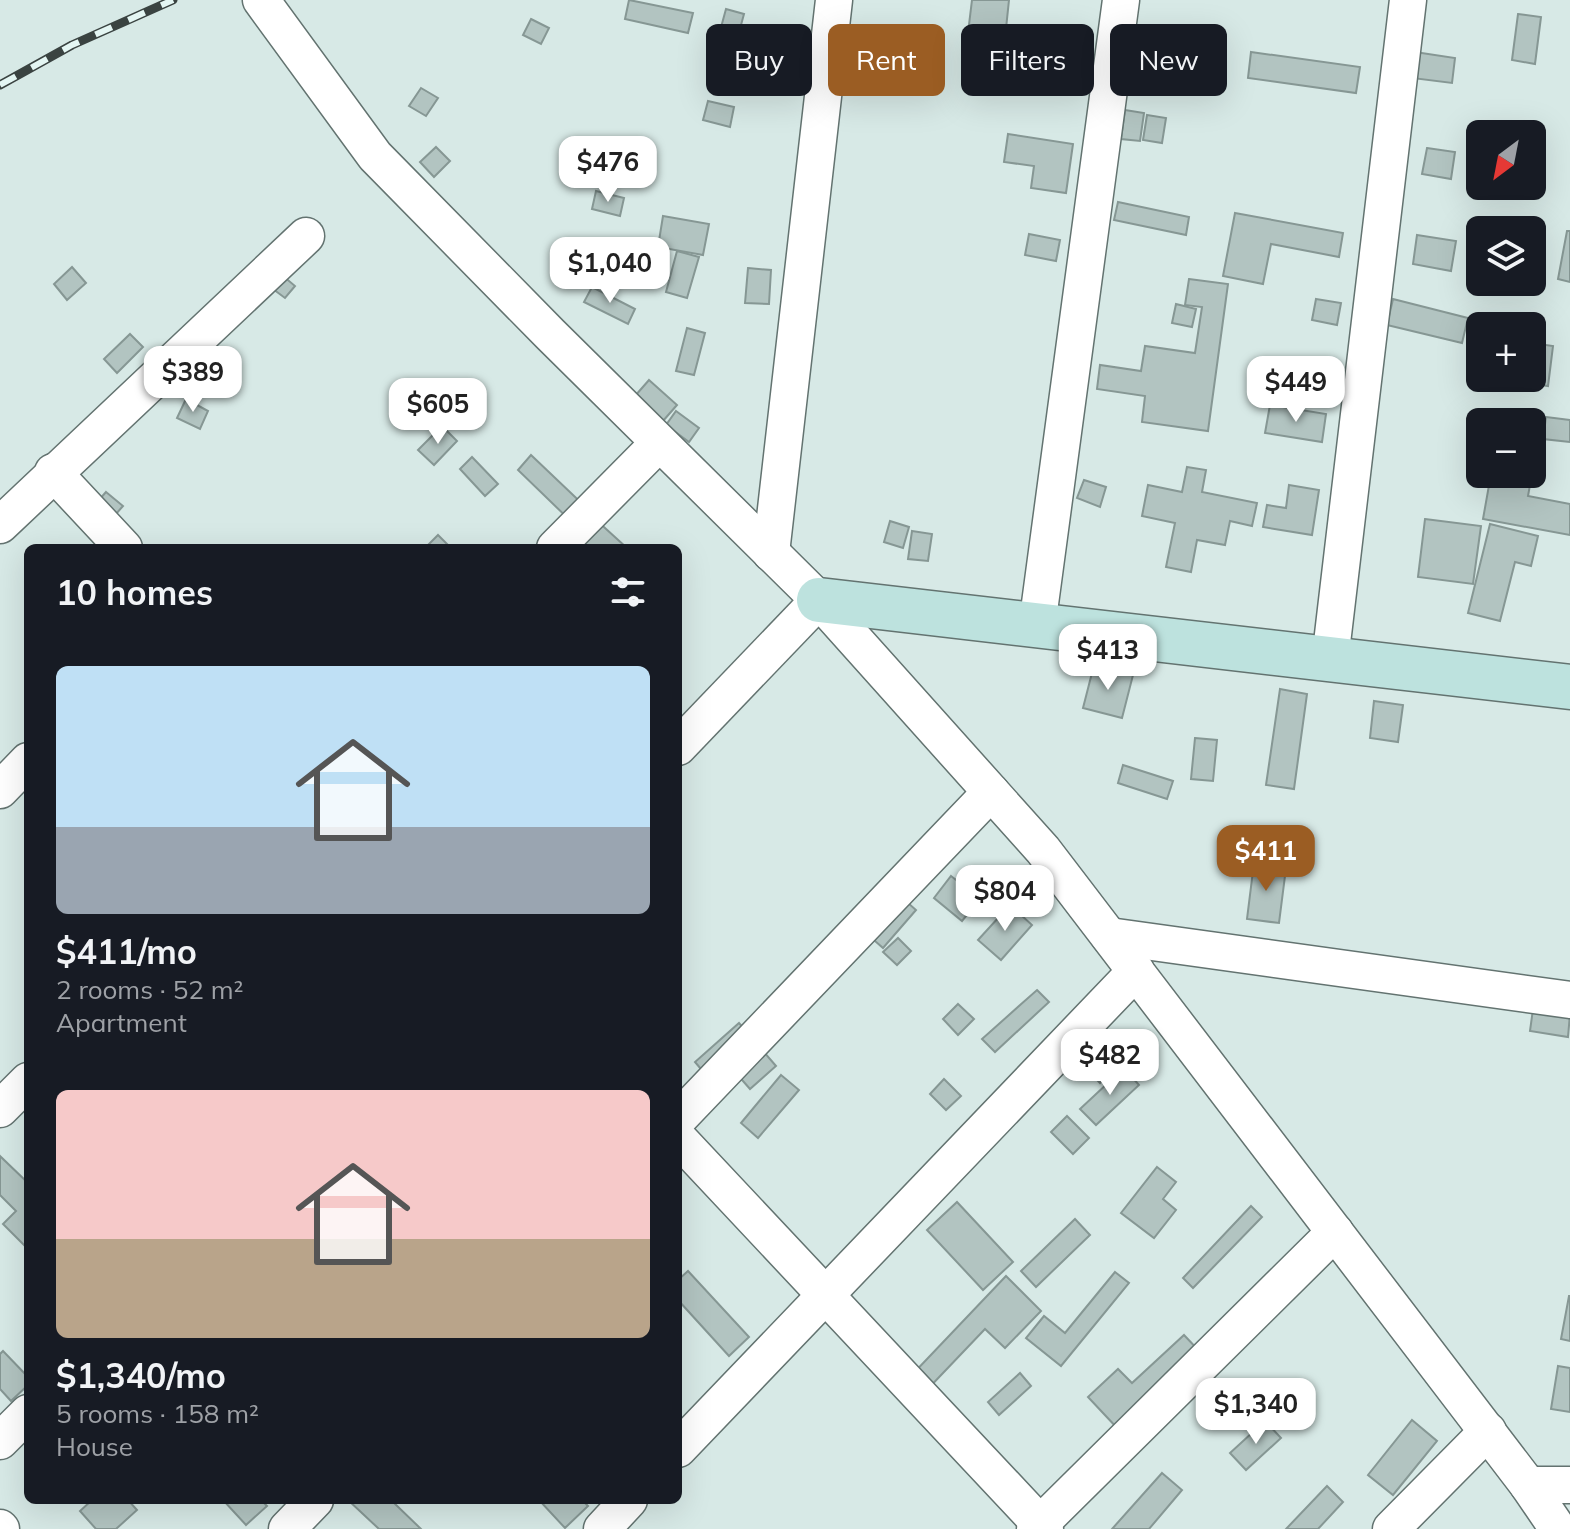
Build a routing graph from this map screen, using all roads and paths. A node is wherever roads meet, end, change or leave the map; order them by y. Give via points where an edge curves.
1 (261, 0) edge
2 (834, 0) edge
3 (1121, 0) edge
4 (1408, 0) edge
5 (306, 236) dead end
6 (659, 443) junction
7 (53, 472) junction
8 (0, 525) edge
9 (120, 544) edge
10 (559, 544) edge
11 (771, 553) junction
12 (819, 600) junction
13 (1037, 626) junction
14 (1330, 660) junction
15 (1570, 687) edge
16 (682, 743) edge
17 (24, 765) edge
18 (0, 790) edge
19 (991, 792) junction
20 (1109, 936) junction
21 (1136, 971) junction
22 (1570, 1000) edge
23 (24, 1085) edge
24 (0, 1109) edge
25 (682, 1115) edge
26 (682, 1142) edge
27 (1335, 1232) junction
28 (825, 1295) junction
29 (24, 1417) edge
30 (1488, 1431) junction
31 (0, 1441) edge
32 (682, 1445) edge
33 (1528, 1485) junction
34 (1570, 1485) edge
35 (311, 1504) edge
36 (625, 1504) edge
37 (1040, 1527) edge
38 (287, 1529) edge
39 (602, 1529) edge
40 (1391, 1529) edge
41 (1558, 1529) edge

1 - 6 street via 375,156
2 - 11 street
3 - 13 street
4 - 14 street
5 - 7 street
6 - 10 street
6 - 11 street
7 - 8 street
7 - 9 street
11 - 12 street
12 - 13 street
12 - 16 street
12 - 19 street
13 - 14 street
14 - 15 street
17 - 18 street
19 - 20 street
19 - 25 street
20 - 21 street
20 - 22 street
21 - 27 street
21 - 28 street
23 - 24 street
26 - 28 street
27 - 30 street
27 - 37 street
28 - 32 street
28 - 37 street
29 - 31 street
30 - 33 street
30 - 40 street
33 - 34 street
33 - 41 street
35 - 38 street
36 - 39 street

